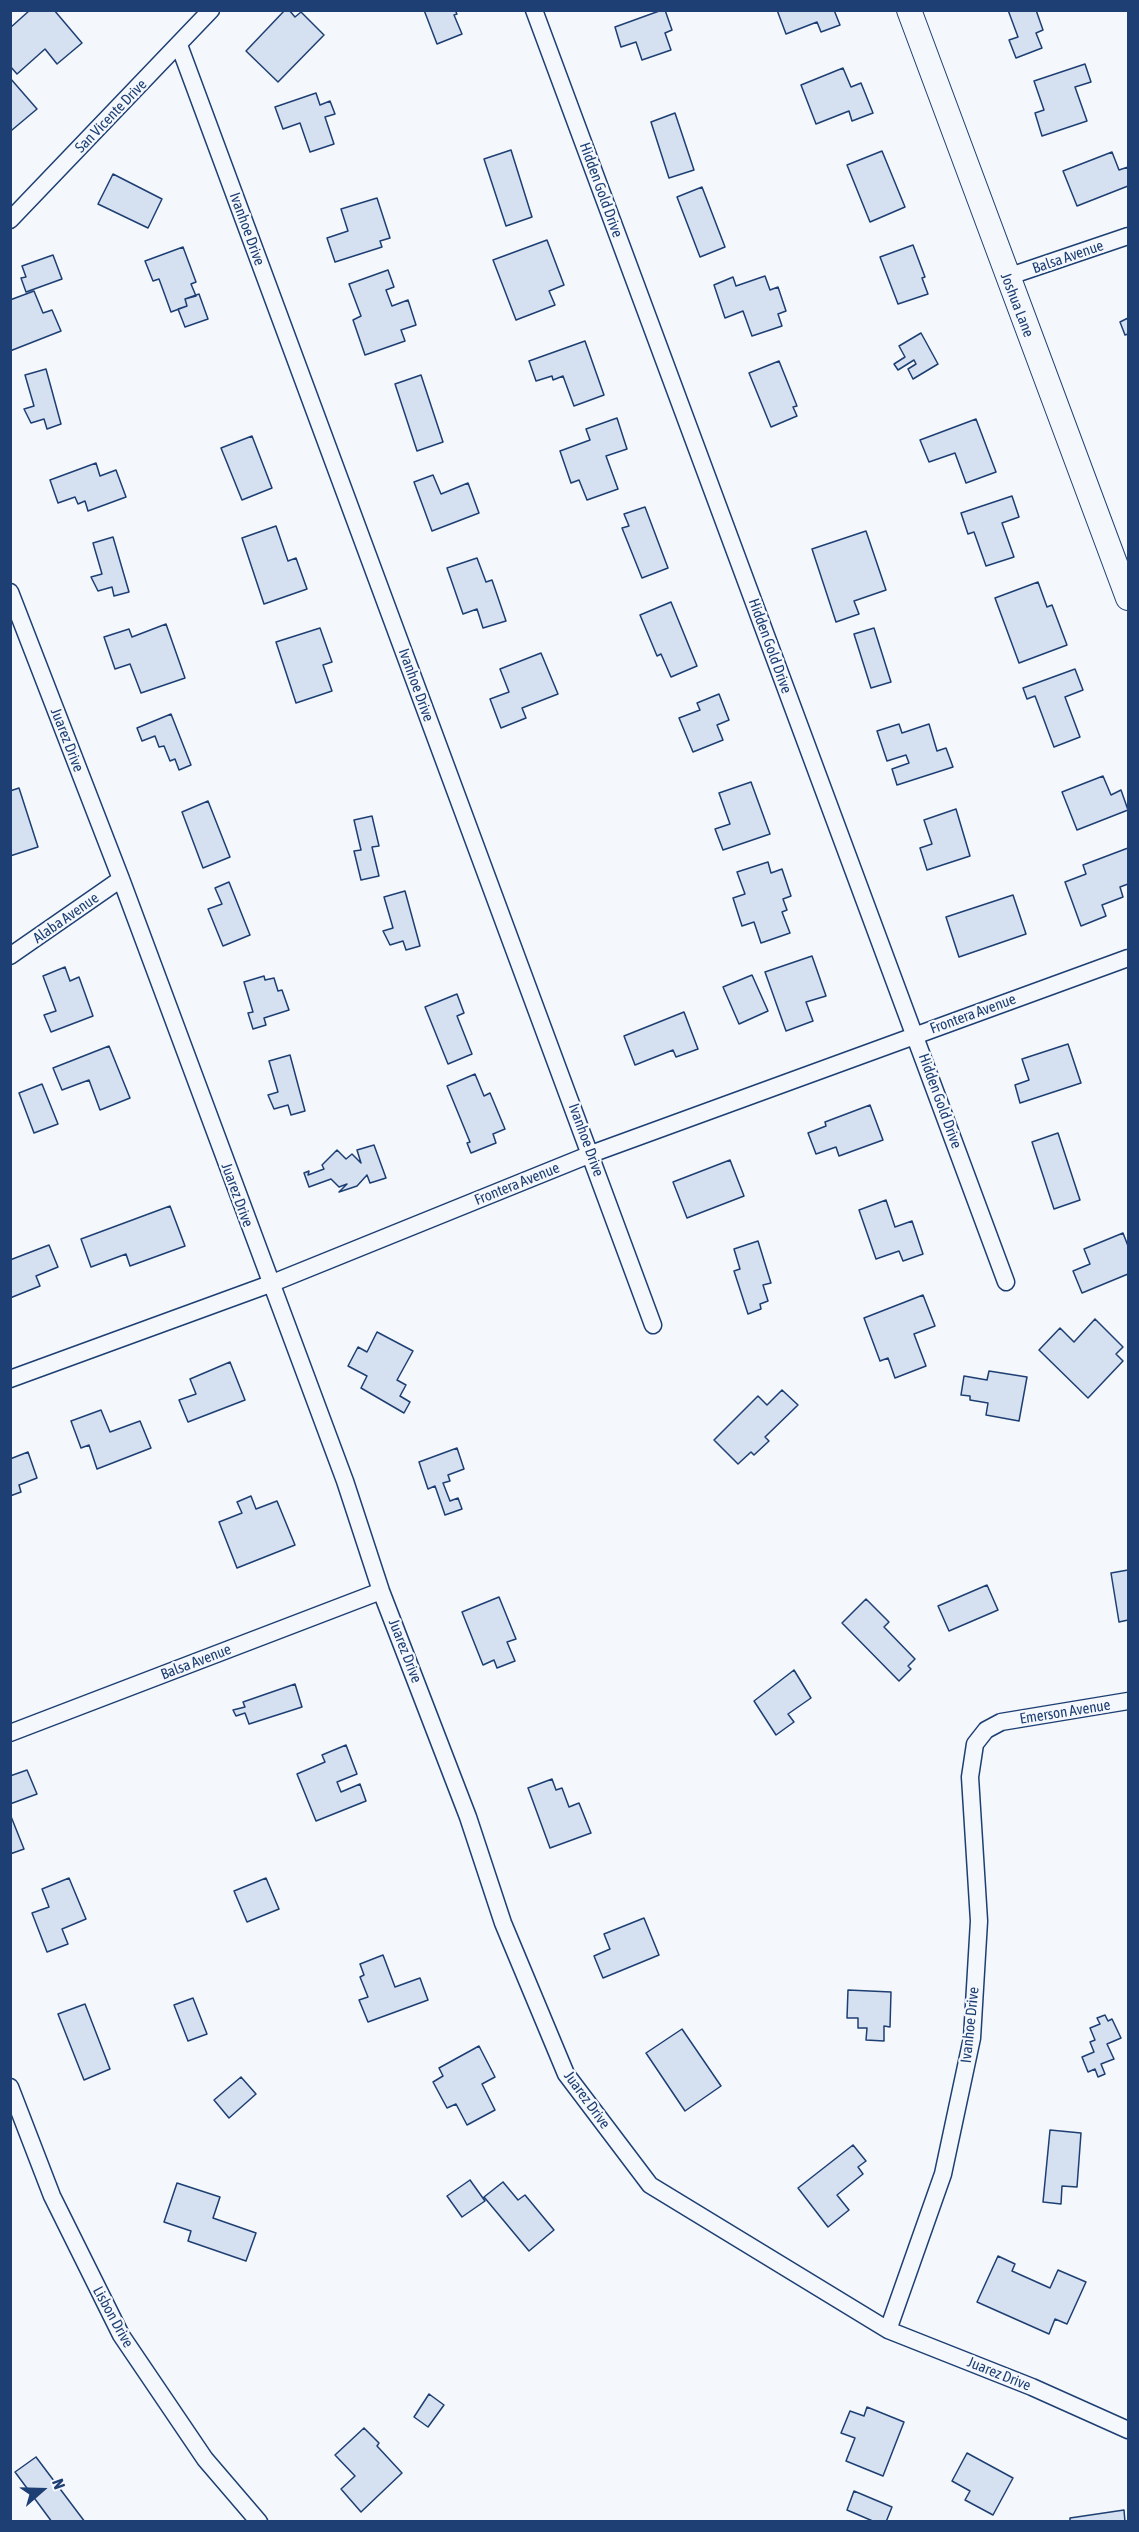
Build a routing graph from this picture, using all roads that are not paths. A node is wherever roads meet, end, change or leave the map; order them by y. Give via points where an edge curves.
1 (211, 10) edge
2 (534, 10) edge
3 (909, 10) edge
4 (178, 45) junction
5 (10, 220) edge
6 (1128, 236) edge
7 (1007, 278) junction
8 (10, 592) edge
9 (1128, 598) edge
10 (121, 879) junction
11 (10, 956) edge
12 (1128, 958) edge
13 (915, 1034) junction
14 (591, 1154) junction
15 (1006, 1282) dead end
16 (270, 1284) junction
17 (653, 1325) dead end
18 (10, 1379) edge
19 (381, 1591) junction
20 (1128, 1701) edge
21 (1001, 1722) joint
22 (10, 1733) edge
23 (10, 2087) edge
24 (888, 2330) junction
25 (1128, 2430) edge
26 (259, 2522) edge

1 - 4 street, San Vicente Drive
2 - 13 street, Hidden Gold Drive
3 - 7 main road, Joshua Lane
4 - 5 street, San Vicente Drive
4 - 14 street, Ivanhoe Drive
6 - 7 street, Balsa Avenue
7 - 9 main road, Joshua Lane
8 - 10 street, Juarez Drive
10 - 11 street, Alaba Avenue
10 - 16 street, Juarez Drive
12 - 13 street, Frontera Avenue
13 - 14 street, Frontera Avenue
13 - 15 street, Hidden Gold Drive
14 - 16 street, Frontera Avenue
14 - 17 street, Ivanhoe Drive
16 - 18 street, Frontera Avenue
16 - 19 street, Juarez Drive via 345,1481
19 - 22 street, Balsa Avenue
19 - 24 street, Juarez Drive via 468,1817 503,1923 566,2074 650,2185
20 - 21 street, Emerson Avenue
21 - 24 street, Ivanhoe Drive via 986,1730 975,1744 970,1778 979,1922 972,2038 943,2174
23 - 26 street, Lisbon Drive via 52,2196 121,2335 206,2459
24 - 25 street, Juarez Drive

